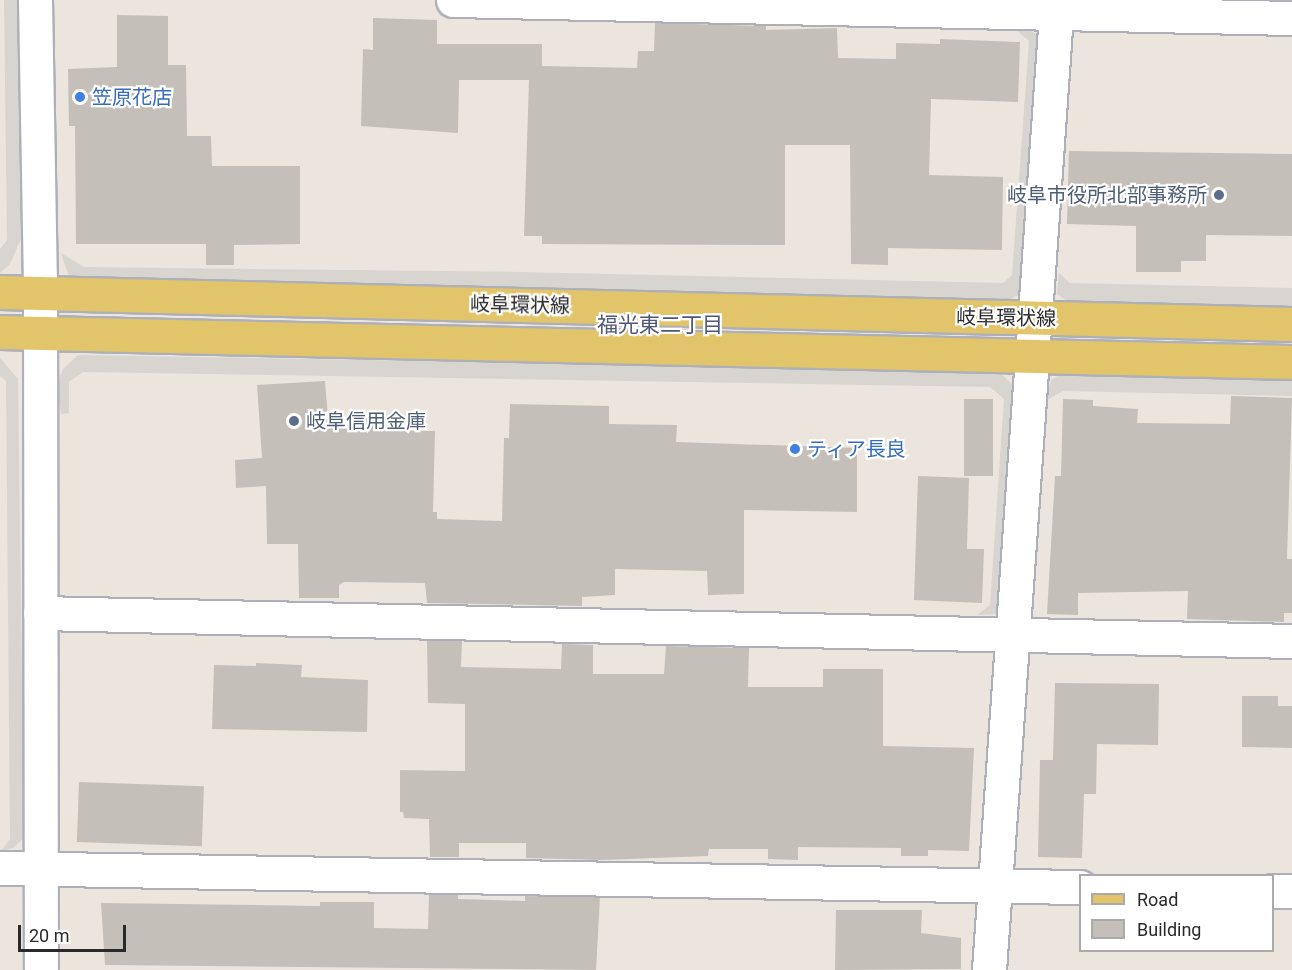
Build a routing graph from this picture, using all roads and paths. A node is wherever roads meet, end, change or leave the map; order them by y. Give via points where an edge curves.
1 (35, 0) edge
2 (453, 0) edge
3 (1057, 6) edge
4 (1292, 18) edge
5 (0, 292) edge
6 (40, 293) junction
7 (1038, 320) junction
8 (1292, 324) edge
9 (0, 332) edge
10 (40, 332) junction
11 (1032, 358) junction
12 (1292, 362) edge
13 (39, 613) junction
14 (1012, 635) junction
15 (1292, 641) edge
16 (0, 868) edge
17 (41, 869) junction
18 (995, 886) junction
19 (1079, 887) edge
20 (1274, 891) edge
21 (1292, 891) edge
22 (41, 970) edge
23 (989, 970) edge

1 - 6 street
2 - 3 street
3 - 4 street
3 - 7 street
5 - 6 main road, 岐阜環状線
6 - 7 main road, 岐阜環状線
6 - 10 street
7 - 8 main road, 岐阜環状線
7 - 11 street
9 - 10 main road, 岐阜環状線
10 - 11 main road, 岐阜環状線
10 - 13 street
11 - 12 main road, 岐阜環状線
11 - 14 street
13 - 14 street
13 - 17 street
14 - 15 street
14 - 18 street
16 - 17 street
17 - 18 street
17 - 22 street
18 - 19 street
18 - 23 street
20 - 21 street

